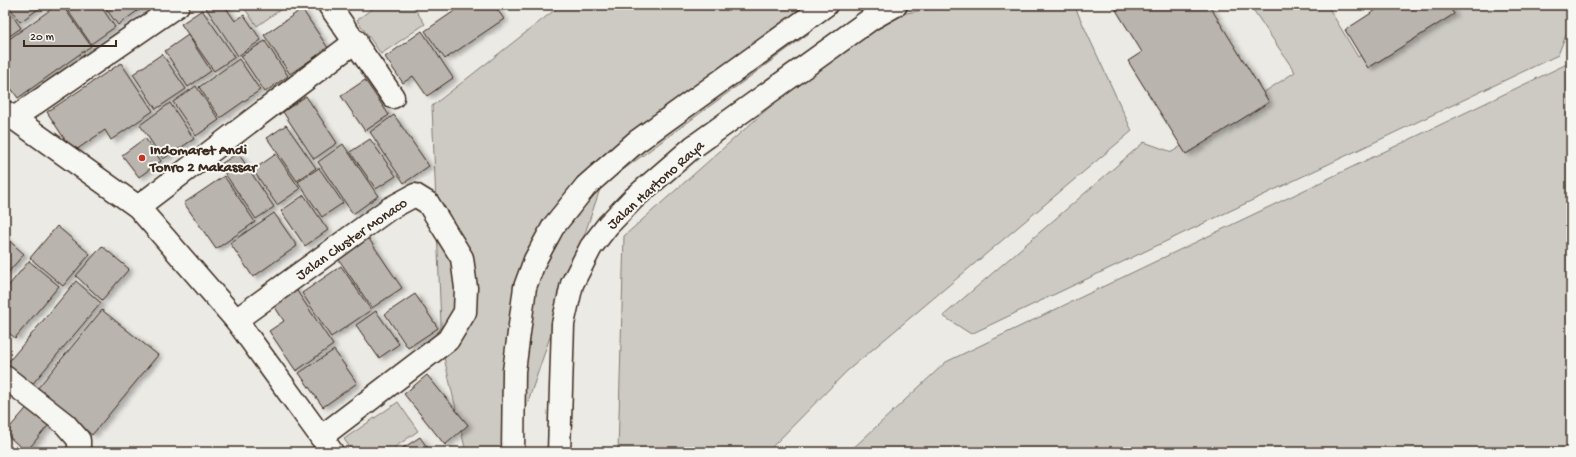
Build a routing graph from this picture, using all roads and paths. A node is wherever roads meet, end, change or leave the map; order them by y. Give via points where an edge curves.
1 (178, 5) edge
2 (329, 5) edge
3 (826, 5) edge
4 (896, 5) edge
5 (356, 41) junction
6 (393, 97) dead end
7 (10, 115) edge
8 (138, 207) junction
9 (236, 320) junction
10 (5, 377) edge
11 (326, 445) edge
12 (79, 452) edge
13 (514, 452) edge
14 (559, 452) edge

1 - 7 street, Jalan Cluster Monaco
2 - 5 street
3 - 13 street via 636,142 586,186 553,228 535,260 525,287 514,371
4 - 14 street, Jalan Hartono Raya via 871,19 693,147 634,198 591,247 572,284 563,324
5 - 6 street
5 - 8 street
7 - 8 street, Jalan Cluster Monaco
8 - 9 street, Jalan Cluster Monaco
9 - 11 street, Jalan Cluster Monaco
9 - 11 street, Jalan Cluster Monaco via 389,209 415,195 428,203 462,258 466,288 465,312 448,340
10 - 12 street via 65,424 79,440

